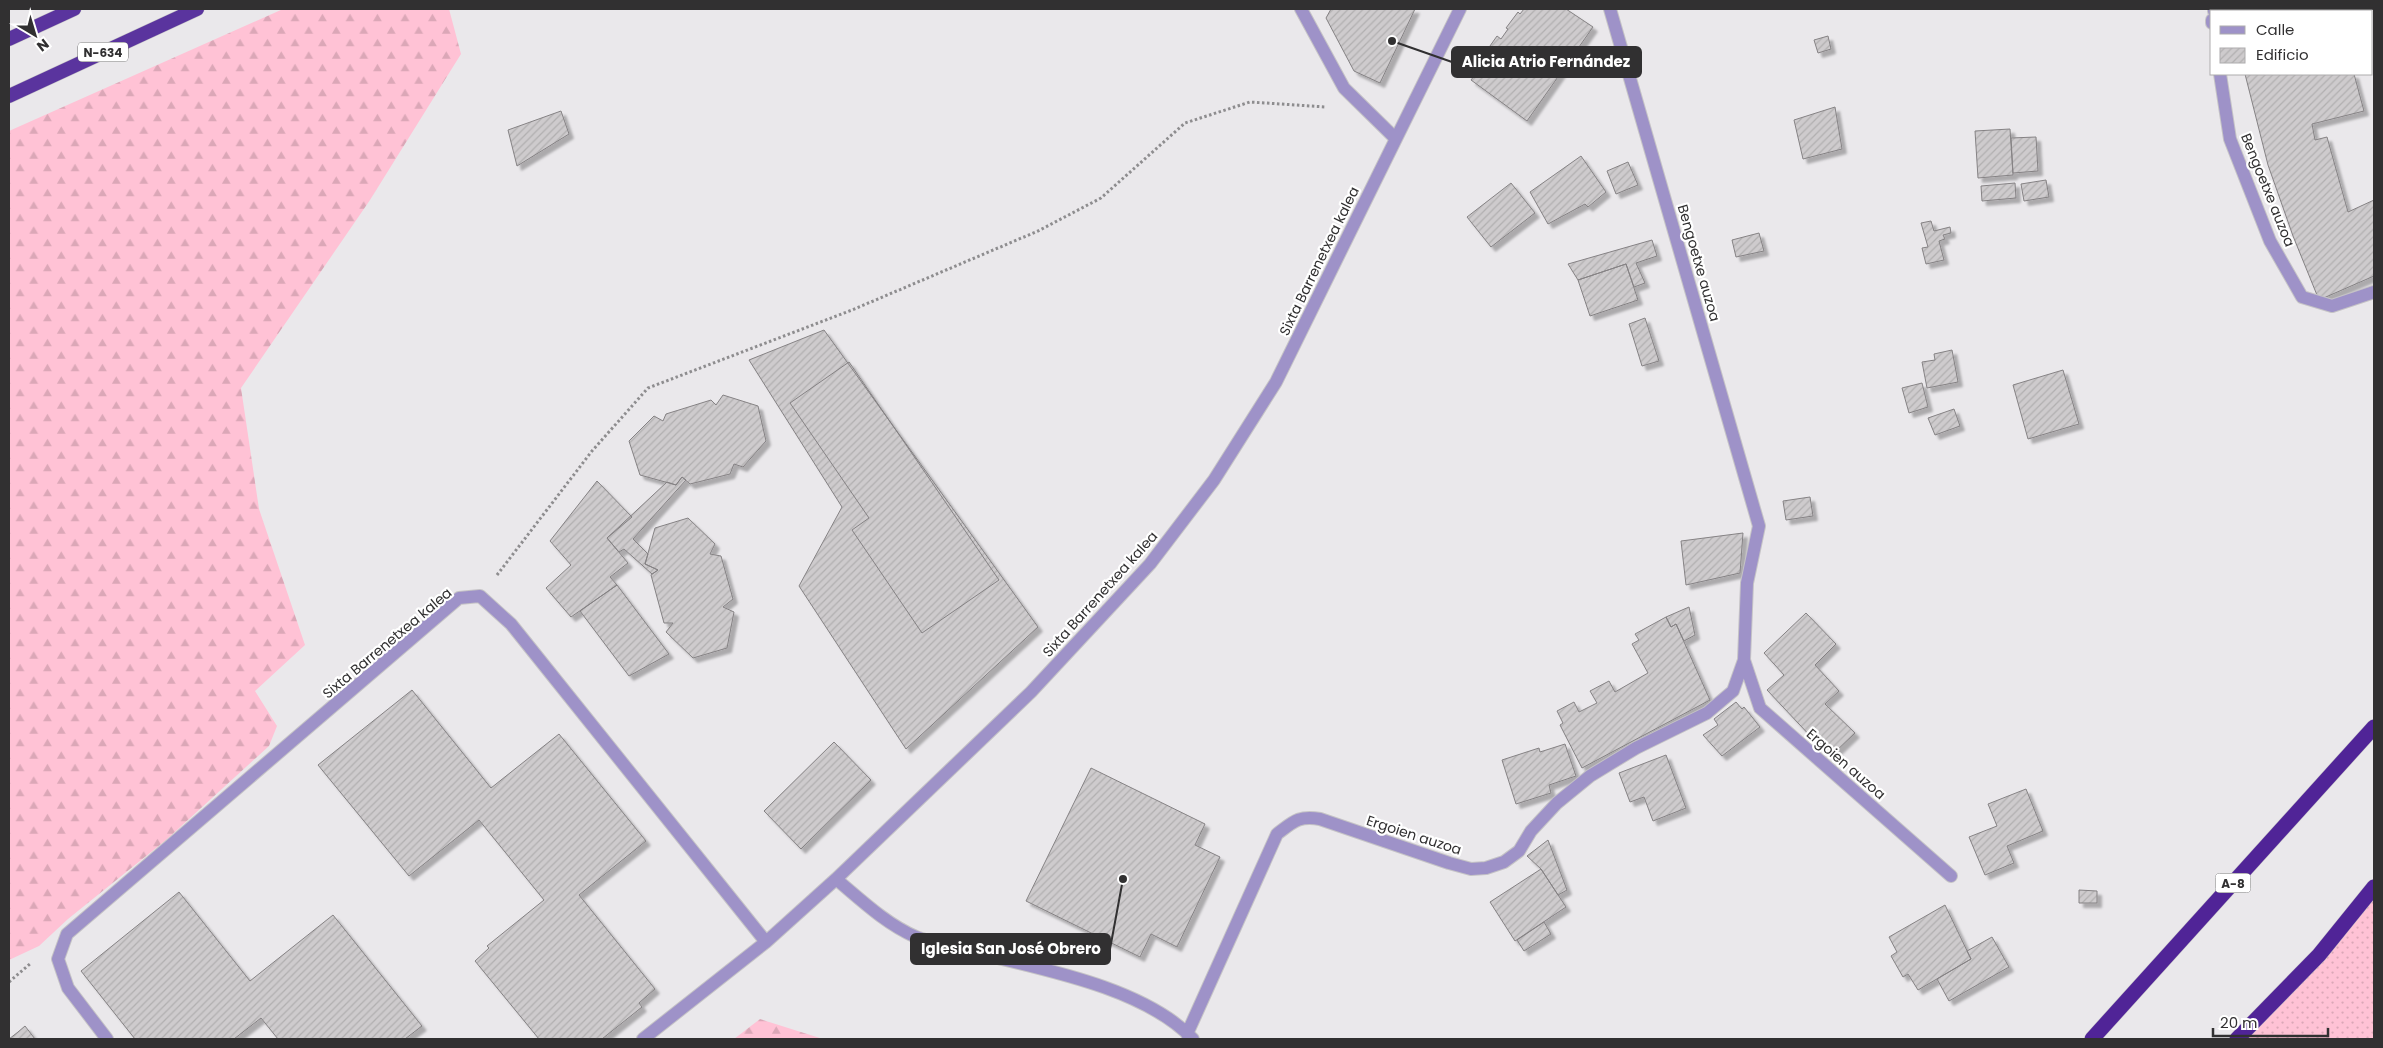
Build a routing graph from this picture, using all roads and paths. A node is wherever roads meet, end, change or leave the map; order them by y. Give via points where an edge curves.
1 (74, 9) edge
2 (197, 9) edge
3 (1301, 9) edge
4 (1460, 9) edge
5 (1610, 9) edge
6 (9, 39) edge
7 (2220, 75) edge
8 (9, 96) edge
9 (1366, 110) junction
10 (1395, 138) junction
11 (2374, 292) edge
12 (1759, 526) joint
13 (480, 596) junction
14 (1744, 660) junction
15 (2374, 727) edge
16 (1951, 876) dead end
17 (836, 879) junction
18 (2374, 887) edge
19 (766, 942) junction
20 (1190, 1036) edge
21 (107, 1039) edge
22 (643, 1039) edge
23 (2092, 1039) edge
24 (2237, 1039) edge

1 - 6 highway
2 - 8 highway, N-634
3 - 9 street via 1344,88
4 - 10 street, Sixta Barrenetxea kalea
5 - 12 street, Bengoetxe auzoa
7 - 11 street, Bengoetxe auzoa via 2230,139 2270,241 2302,297 2332,306
9 - 10 street
9 - 13 path via 1250,102 1185,123 1101,198 1038,231 852,310 648,388 592,452
10 - 17 street, Sixta Barrenetxea kalea via 1276,382 1214,480 1150,564 1088,632 1031,692
12 - 14 street, Ergoien auzoa via 1747,583
13 - 19 street via 511,624
13 - 21 street, Sixta Barrenetxea kalea via 459,598 67,934 58,959 68,988
14 - 16 street, Ergoien auzoa via 1760,708
14 - 20 street, Ergoien auzoa via 1733,691 1707,713 1636,748 1590,776 1557,802 1531,831 1519,851 1504,862 1471,869 1320,820 1306,817 1294,821 1277,834
15 - 23 highway, A-8
17 - 19 street, Sixta Barrenetxea kalea
17 - 20 street, Ergoien auzoa via 878,915 916,937 1100,986 1143,1005
18 - 24 highway via 2319,955
19 - 22 street, Sixta Barrenetxea kalea

